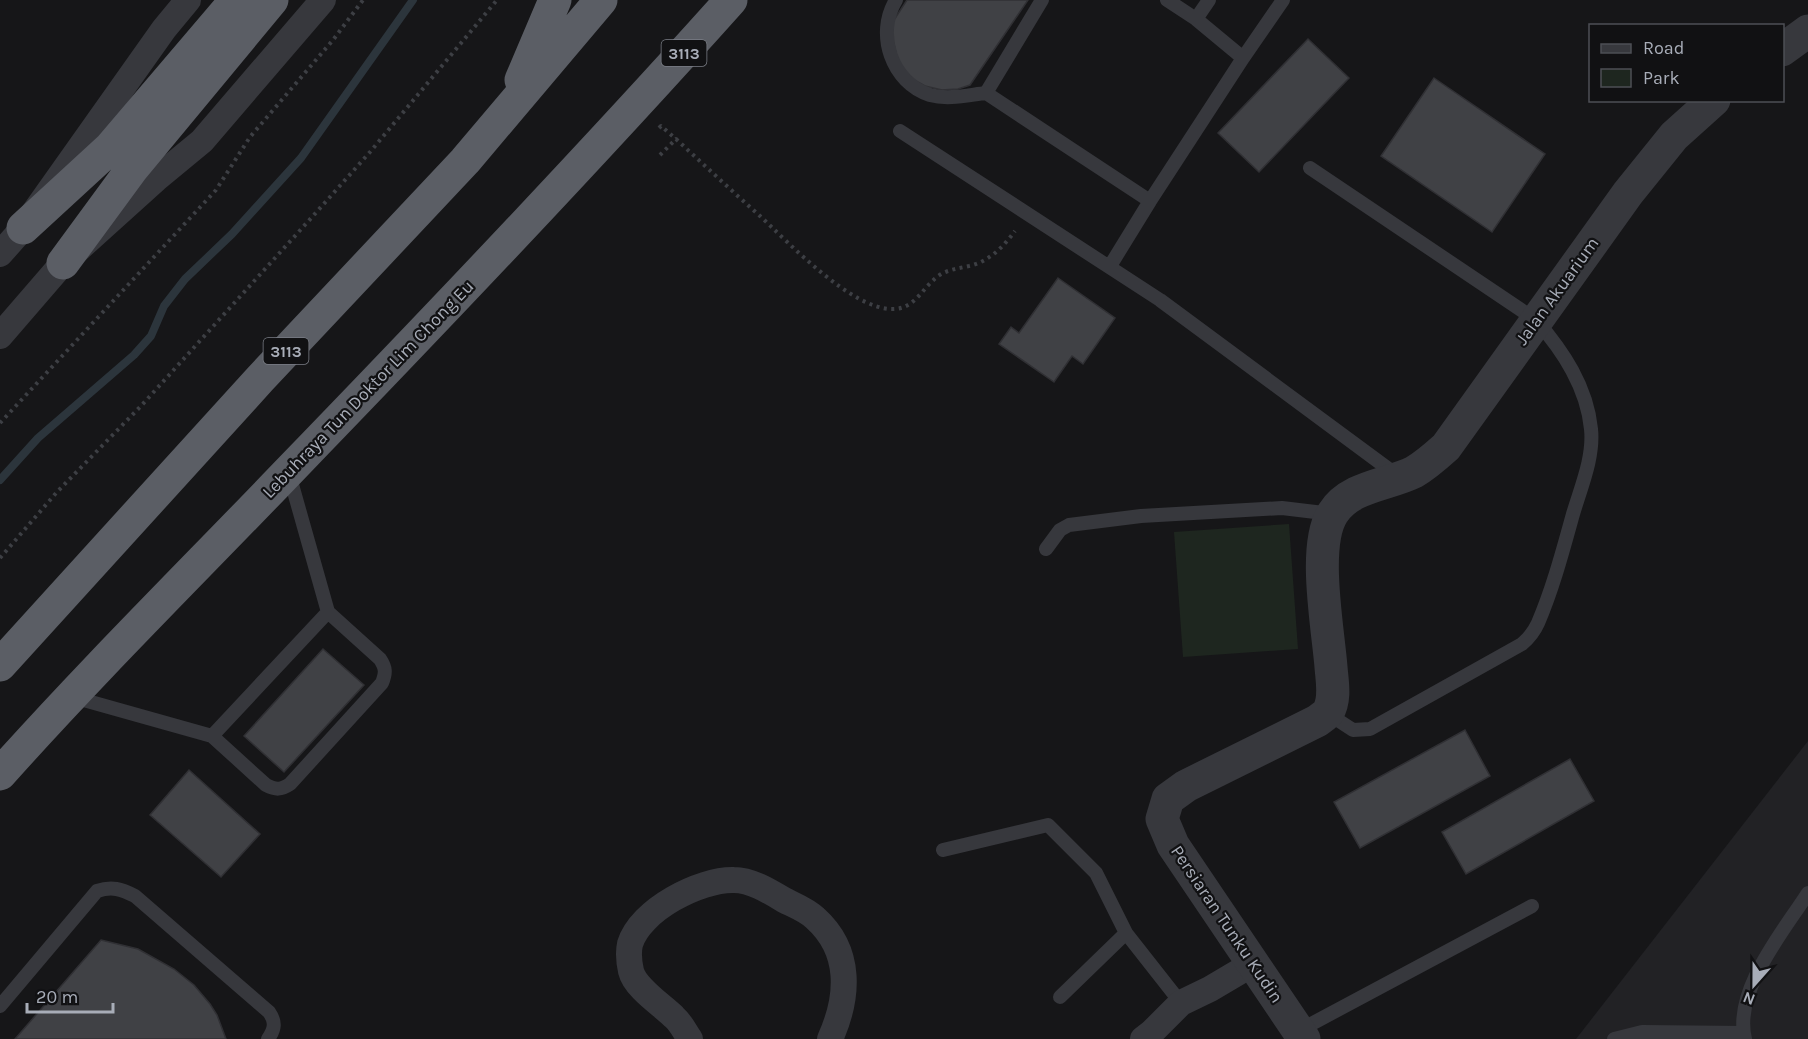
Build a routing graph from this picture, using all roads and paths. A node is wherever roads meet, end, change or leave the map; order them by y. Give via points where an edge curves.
1 (188, 0) edge
2 (236, 0) edge
3 (272, 0) edge
4 (323, 0) edge
5 (363, 0) edge
6 (497, 0) edge
7 (555, 0) edge
8 (602, 0) edge
9 (731, 0) edge
10 (896, 0) edge
11 (1042, 0) edge
12 (1167, 0) edge
13 (1209, 0) edge
14 (1283, 0) edge
15 (1196, 19) junction
16 (1808, 31) edge
17 (1784, 49) edge
18 (1243, 58) junction
19 (986, 93) junction
20 (1712, 102) edge
21 (509, 109) junction
22 (900, 131) dead end
23 (655, 133) dead end
24 (676, 139) junction
25 (660, 155) dead end
26 (121, 159) junction
27 (1310, 168) dead end
28 (1150, 201) junction
29 (1029, 214) junction
30 (23, 228) junction
31 (0, 254) edge
32 (63, 263) junction
33 (1110, 266) junction
34 (1536, 320) junction
35 (0, 336) edge
36 (0, 423) edge
37 (289, 472) junction
38 (1400, 478) junction
39 (1332, 514) junction
40 (1046, 549) dead end
41 (0, 558) edge
42 (328, 612) junction
43 (0, 666) edge
44 (69, 696) junction
45 (1328, 713) junction
46 (212, 736) junction
47 (0, 774) edge
48 (943, 850) dead end
49 (1808, 893) edge
50 (1532, 906) dead end
51 (1126, 933) junction
52 (1254, 963) junction
53 (1060, 997) dead end
54 (1181, 1003) junction
55 (0, 1006) edge
56 (1302, 1035) edge
57 (1744, 1036) edge
58 (268, 1039) edge
59 (690, 1039) edge
60 (830, 1039) edge
61 (1143, 1039) edge
62 (1614, 1039) edge

1 - 30 street
2 - 26 highway
3 - 26 highway
4 - 32 street via 202,141
5 - 36 path via 250,137 216,190
6 - 41 path via 313,216
7 - 21 highway
8 - 21 highway, 3113
9 - 37 highway, Lebuhraya Tun Doktor Lim Chong Eu / 3113 via 636,106
10 - 19 lane via 887,45 901,75 913,87 932,95 951,98
11 - 19 lane
12 - 15 lane
13 - 15 lane
14 - 18 lane
15 - 18 lane
16 - 17 street
18 - 28 lane
19 - 28 lane
20 - 34 street, Jalan Akuarium via 1667,144
21 - 43 highway, 3113
22 - 29 lane
23 - 24 path via 661,126
24 - 25 path
24 - 29 path via 824,275 858,298 892,309 907,306 941,274 989,258
26 - 30 highway
26 - 32 highway
27 - 34 lane
28 - 33 lane
29 - 33 lane
30 - 31 street
32 - 35 street
33 - 38 lane
34 - 38 street, Jalan Akuarium via 1446,447 1427,464
34 - 45 lane via 1574,372 1592,429 1591,455 1532,636 1370,729 1353,730
37 - 42 lane
37 - 44 highway, Lebuhraya Tun Doktor Lim Chong Eu / 3113
38 - 39 street via 1352,495
39 - 40 lane via 1282,508 1069,525 1060,530
39 - 45 street via 1325,531 1322,558 1333,689
42 - 46 lane
42 - 46 lane via 380,659 386,675 290,784 283,789 266,785
44 - 46 lane
44 - 47 highway, Lebuhraya Tun Doktor Lim Chong Eu / 3113
45 - 52 street, Persiaran Tunku Kudin via 1186,786 1168,800 1162,819 1170,840
48 - 51 lane via 1048,825 1096,873
49 - 57 lane via 1751,987 1743,1012
50 - 56 lane
51 - 53 lane
51 - 54 lane
52 - 54 street
52 - 56 street, Persiaran Tunku Kudin
54 - 61 street
55 - 58 lane via 97,891 109,887 135,896 269,1012 275,1027
57 - 62 lane via 1642,1032
59 - 60 street via 676,1018 632,975 630,944 653,914 692,888 736,880 762,888 813,916 832,934 844,973 842,1001

